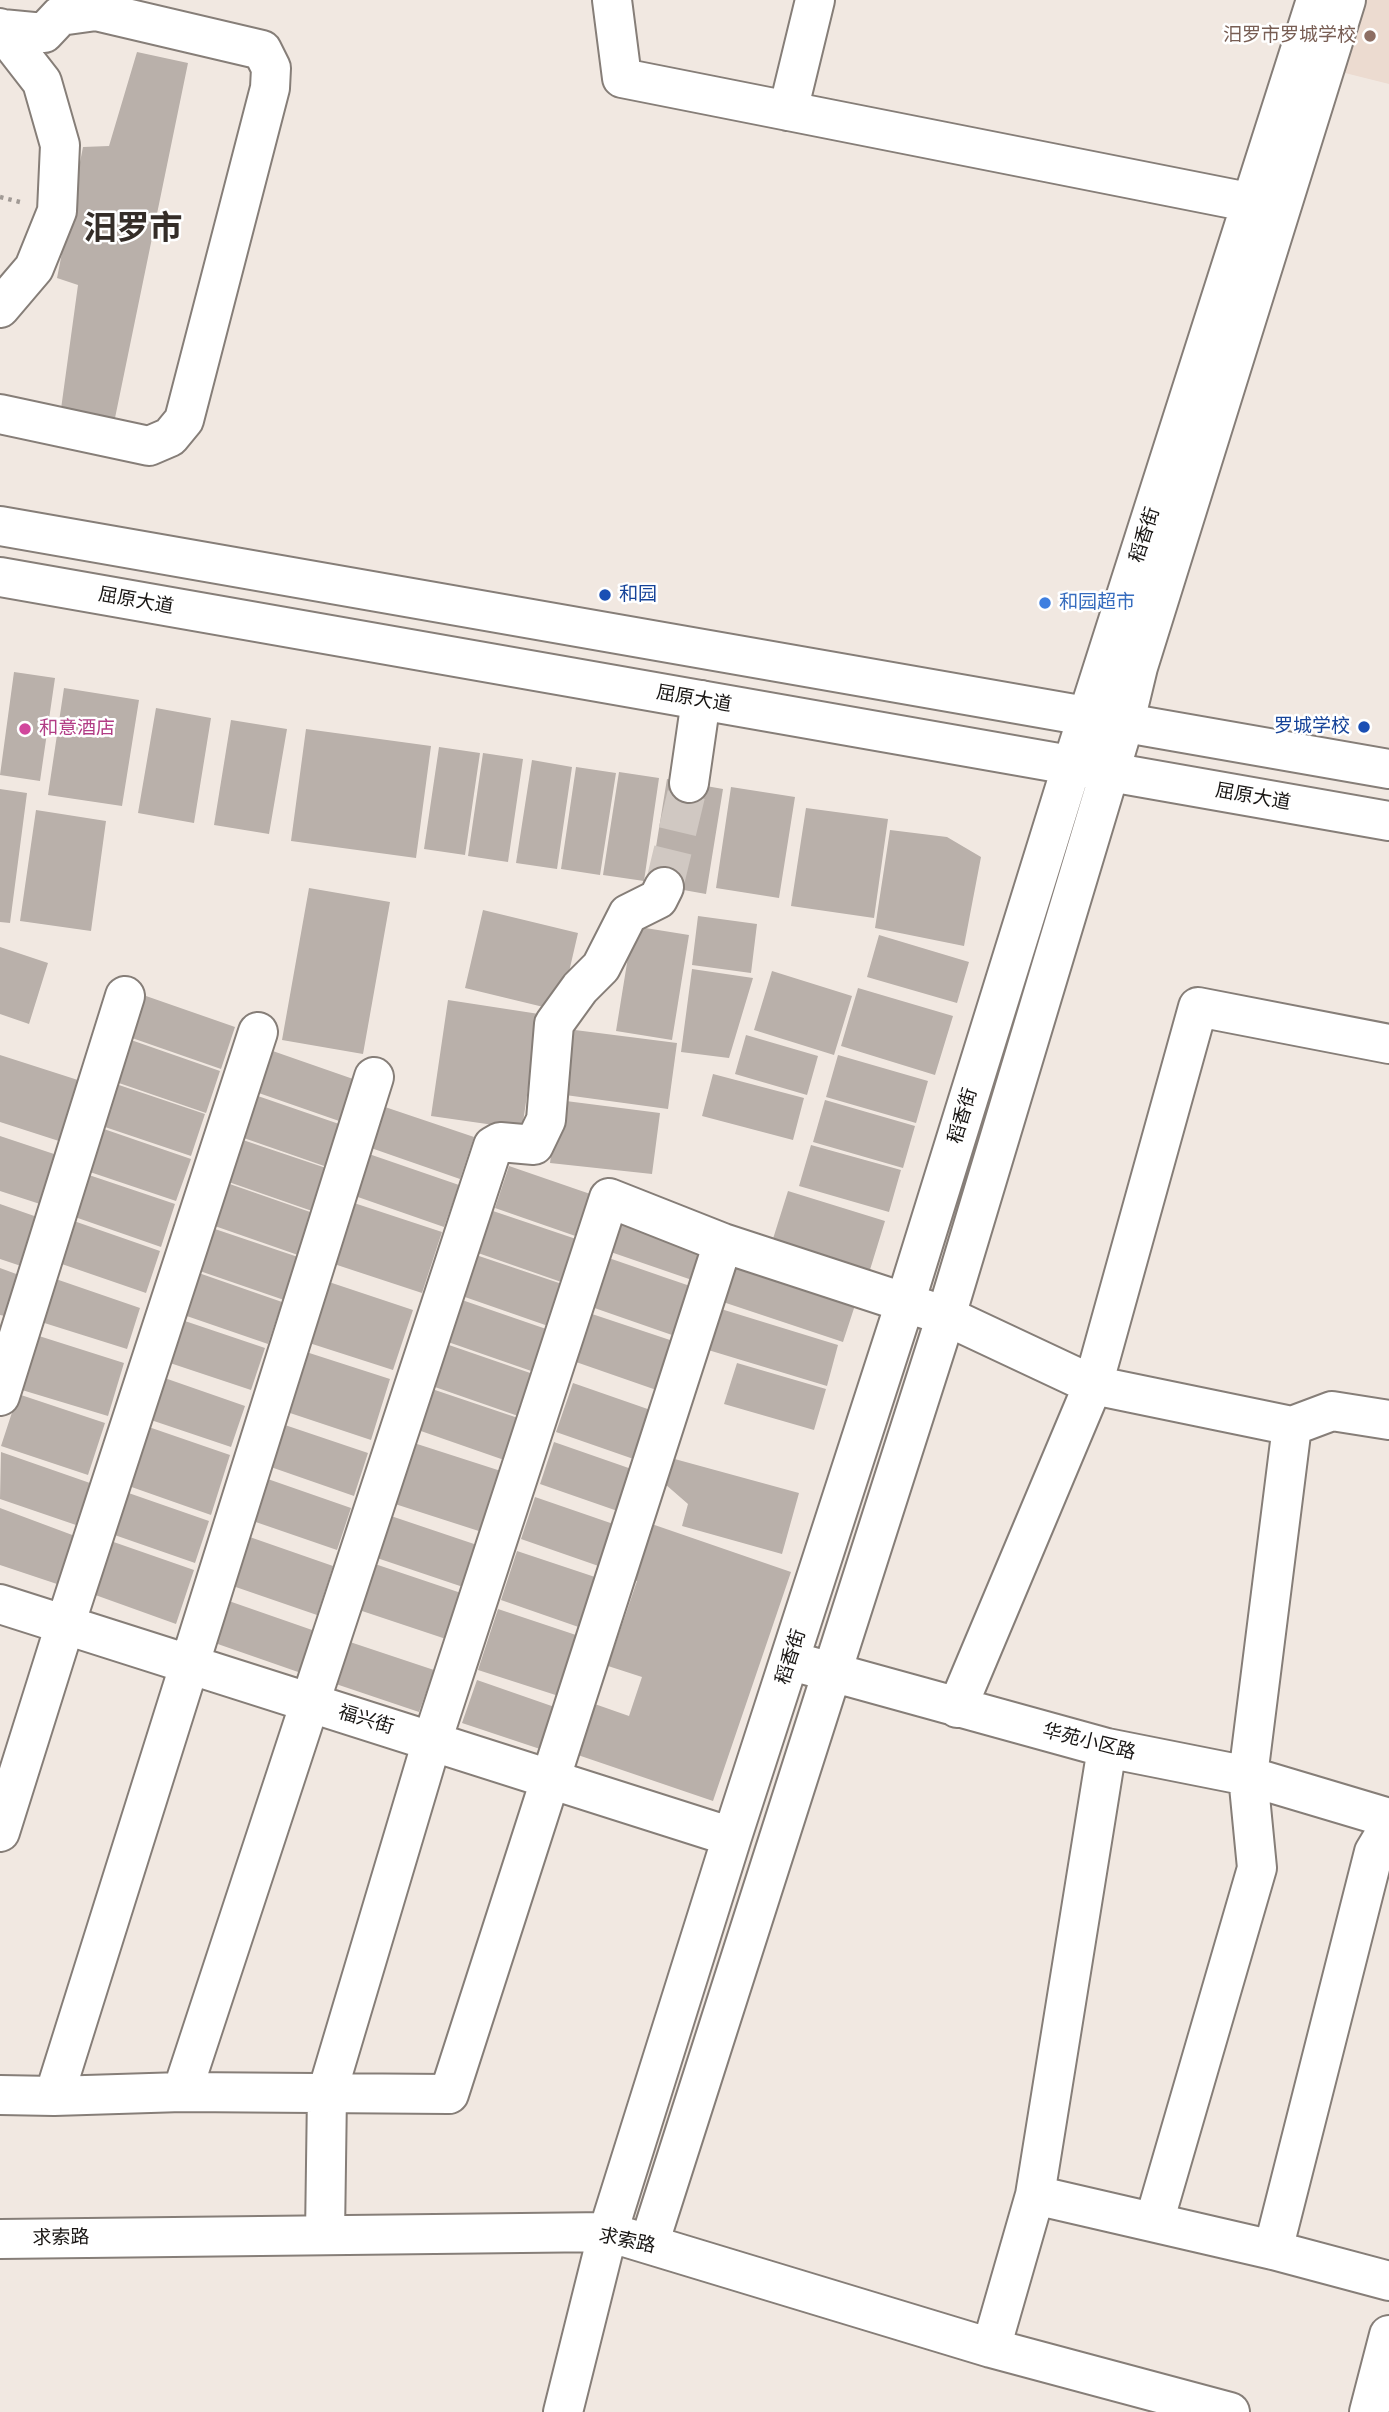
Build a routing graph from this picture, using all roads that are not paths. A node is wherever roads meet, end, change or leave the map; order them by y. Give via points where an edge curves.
1 (612, 0) edge
2 (815, 0) edge
3 (1316, 0) edge
4 (1346, 0) edge
5 (1, 28) edge
6 (788, 111) junction
7 (1252, 203) junction
8 (0, 308) edge
9 (0, 414) edge
10 (0, 526) edge
11 (0, 577) edge
12 (701, 700) junction
13 (1088, 715) junction
14 (1125, 721) junction
15 (1090, 768) junction
16 (1389, 769) edge
17 (689, 783) tunnel mouth
18 (1389, 821) edge
19 (664, 887) tunnel mouth
20 (125, 996) dead end
21 (258, 1032) dead end
22 (1389, 1044) edge
23 (374, 1077) dead end
24 (723, 1243) junction
25 (905, 1303) junction
26 (946, 1316) junction
27 (1093, 1385) junction
28 (0, 1396) edge
29 (1389, 1420) edge
30 (1293, 1426) junction
31 (0, 1604) edge
32 (65, 1625) junction
33 (790, 1661) junction
34 (188, 1664) junction
35 (831, 1672) junction
36 (309, 1703) junction
37 (957, 1708) junction
38 (432, 1741) junction
39 (1107, 1748) junction
40 (1248, 1776) junction
41 (549, 1778) junction
42 (1389, 1818) edge
43 (1389, 1827) edge
44 (0, 1832) edge
45 (732, 1836) junction
46 (182, 2092) junction
47 (327, 2093) junction
48 (0, 2095) edge
49 (54, 2096) junction
50 (1035, 2194) junction
51 (1154, 2222) junction
52 (608, 2232) junction
53 (325, 2235) junction
54 (0, 2239) edge
55 (649, 2244) junction
56 (1273, 2250) junction
57 (1389, 2281) edge
58 (1389, 2335) edge
59 (991, 2348) junction
60 (564, 2412) edge
61 (1230, 2412) edge
62 (1370, 2412) edge

1 - 6 street via 622,78
2 - 6 street
3 - 7 street, 稻香街
4 - 14 street
5 - 8 street via 42,82 60,145 57,211 34,268
5 - 9 street via 44,33 60,16 96,11 262,50 271,68 270,88 184,420 170,437 149,446
6 - 7 street
7 - 13 street, 稻香街
10 - 13 street
11 - 12 street, 屈原大道
12 - 15 street, 屈原大道
12 - 17 street
13 - 14 street
13 - 15 street, 稻香街
14 - 15 street
14 - 16 street
15 - 18 street, 屈原大道
15 - 25 street, 稻香街
15 - 26 street
19 - 36 street via 658,899 628,914 601,967 554,1024 546,1120 534,1145 500,1142 493,1146
20 - 28 street
21 - 32 street
22 - 27 street via 1198,1007
23 - 34 street
24 - 25 street
24 - 38 street via 609,1198
24 - 41 street
25 - 26 street
25 - 33 street, 稻香街
26 - 27 street
26 - 35 street
27 - 30 street
27 - 37 street
29 - 30 street via 1332,1411
30 - 40 street
31 - 32 street, 福兴街
32 - 34 street, 福兴街
32 - 44 street
33 - 35 street, 华苑小区路
33 - 45 street, 稻香街
34 - 36 street, 福兴街
34 - 49 street
35 - 37 street, 华苑小区路
35 - 55 street
36 - 38 street, 福兴街
36 - 46 street
37 - 39 street, 华苑小区路
38 - 41 street, 福兴街
38 - 47 street
39 - 40 street, 华苑小区路
39 - 50 street
40 - 42 street, 华苑小区路
40 - 51 street via 1257,1868
41 - 45 street, 福兴街
41 - 47 street via 449,2094
43 - 56 street via 1374,1852
45 - 52 street, 稻香街
46 - 47 street
46 - 49 street
47 - 53 street
48 - 49 street
50 - 51 street
50 - 59 street
51 - 56 street
52 - 53 street, 求索路
52 - 55 street, 求索路
52 - 60 street, 稻香街
53 - 54 street, 求索路
55 - 59 street, 求索路
56 - 57 street
58 - 62 street
59 - 61 street, 求索路

